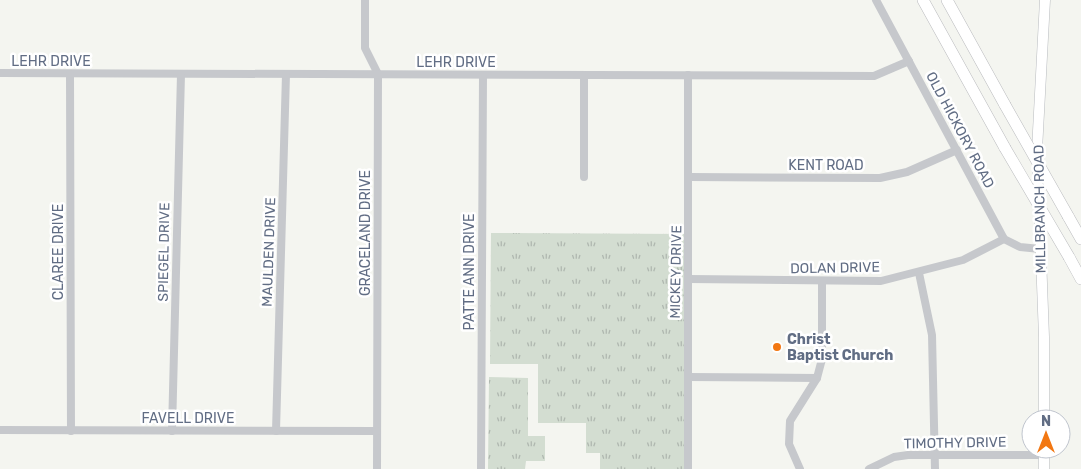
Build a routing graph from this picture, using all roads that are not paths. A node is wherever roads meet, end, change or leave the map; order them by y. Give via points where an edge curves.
1 (365, 0) edge
2 (876, 0) edge
3 (923, 0) edge
4 (947, 0) edge
5 (1045, 0) edge
6 (909, 61) junction
7 (0, 74) edge
8 (70, 74) junction
9 (182, 74) junction
10 (286, 74) junction
11 (378, 74) junction
12 (483, 75) junction
13 (584, 75) junction
14 (688, 75) junction
15 (957, 150) junction
16 (584, 177) dead end
17 (690, 177) junction
18 (1004, 239) junction
19 (1081, 239) edge
20 (1040, 249) junction
21 (919, 273) junction
22 (689, 279) junction
23 (1081, 279) edge
24 (822, 282) junction
25 (688, 377) junction
26 (817, 378) junction
27 (1044, 409) edge
28 (0, 430) edge
29 (71, 431) junction
30 (172, 431) junction
31 (276, 431) junction
32 (376, 431) junction
33 (1021, 453) edge
34 (935, 455) junction
35 (377, 469) edge
36 (481, 469) edge
37 (688, 469) edge
38 (800, 469) edge
39 (869, 469) edge
40 (935, 469) edge

1 - 11 street, GRACELAND DRIVE via 365,48
2 - 6 street, OLD HICKORY ROAD
3 - 23 highway, bridge
4 - 19 highway, bridge
5 - 20 main road, MILLBRANCH ROAD via 1038,150
6 - 14 street, LEHR DRIVE via 874,76
6 - 15 street, OLD HICKORY ROAD
7 - 8 street, LEHR DRIVE
8 - 9 street, LEHR DRIVE
8 - 29 street, CLAREE DRIVE
9 - 10 street, LEHR DRIVE
9 - 30 street, SPIEGEL DRIVE
10 - 11 street, LEHR DRIVE
10 - 31 street, MAULDEN DRIVE
11 - 12 street, LEHR DRIVE
11 - 32 street, GRACELAND DRIVE
12 - 13 street, LEHR DRIVE
12 - 36 street, PATTE ANN DRIVE
13 - 14 street, LEHR DRIVE
13 - 16 street
14 - 17 street, MICKEY DRIVE
15 - 17 street, KENT ROAD via 906,172 880,178
15 - 18 street, OLD HICKORY ROAD
17 - 22 street, MICKEY DRIVE
18 - 20 street via 1020,247
18 - 21 street, DOLAN DRIVE via 962,260
20 - 27 main road, MILLBRANCH ROAD
21 - 24 street, DOLAN DRIVE via 881,281
21 - 34 street via 932,335
22 - 24 street, DOLAN DRIVE
22 - 25 street, MICKEY DRIVE
24 - 26 street via 822,359
25 - 26 street
25 - 37 street, MICKEY DRIVE
26 - 38 street via 790,421 789,444
28 - 29 street, FAVELL DRIVE
29 - 30 street, FAVELL DRIVE
30 - 31 street, FAVELL DRIVE
31 - 32 street, FAVELL DRIVE
32 - 35 street, GRACELAND DRIVE
33 - 34 street, TIMOTHY DRIVE
34 - 39 street, TIMOTHY DRIVE via 894,457
34 - 40 street

